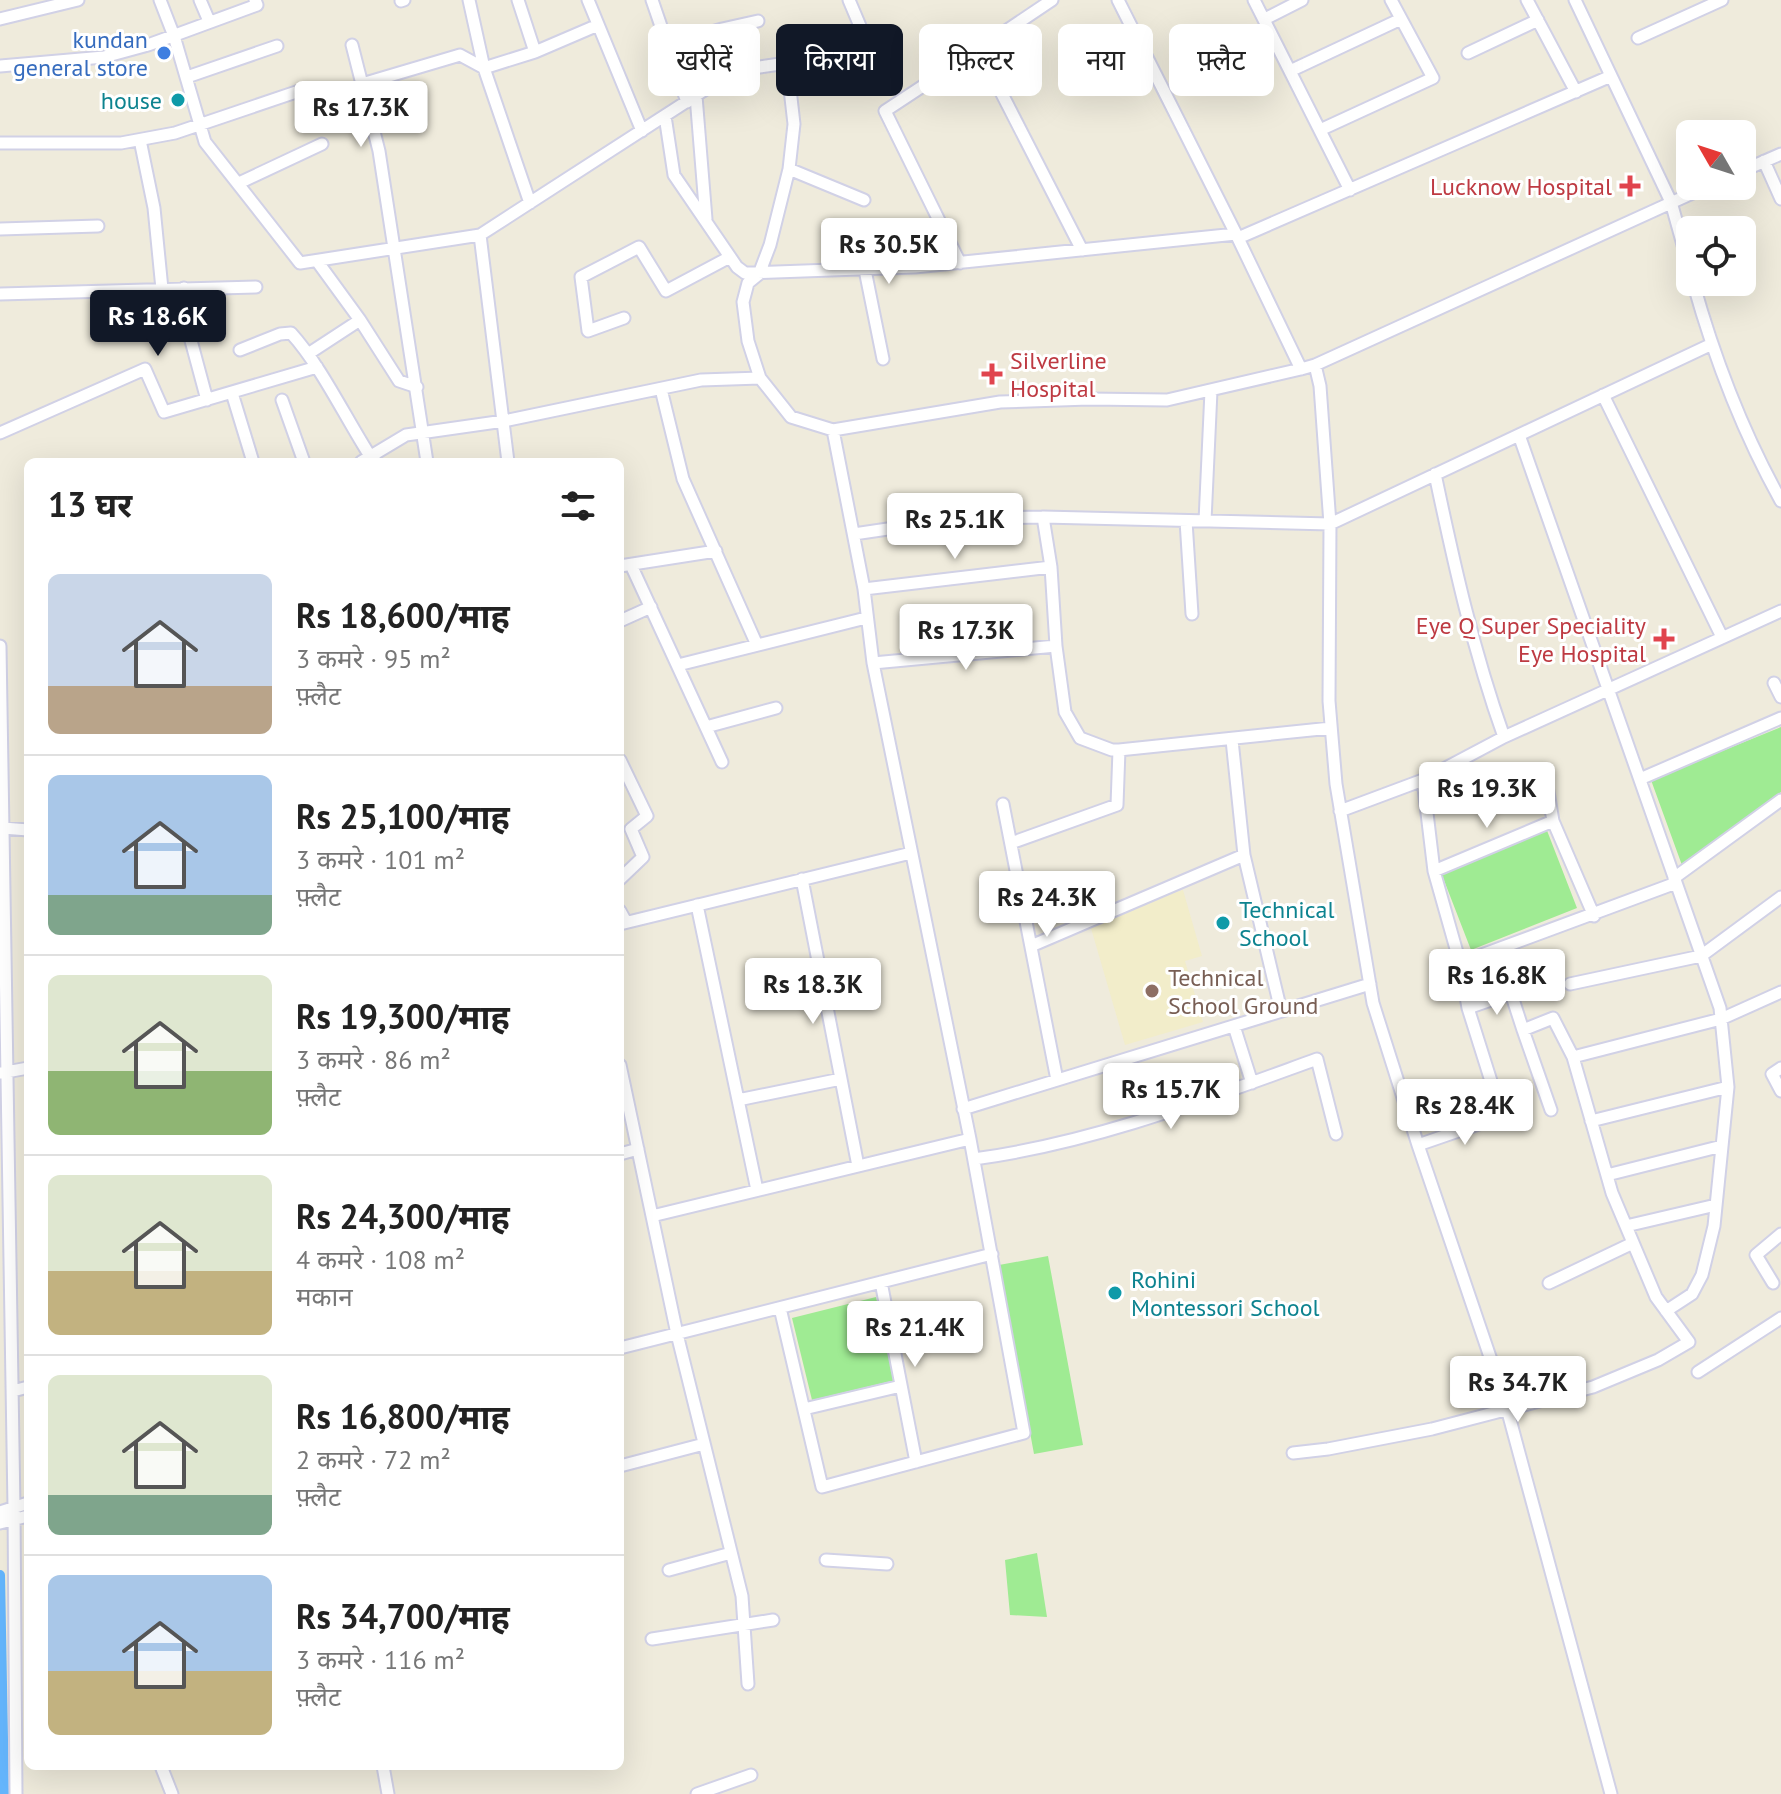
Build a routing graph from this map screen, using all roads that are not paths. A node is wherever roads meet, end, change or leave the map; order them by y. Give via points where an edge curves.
1 (78, 0) edge
2 (160, 0) edge
3 (200, 0) edge
4 (255, 0) edge
5 (469, 0) edge
6 (518, 0) edge
7 (588, 0) edge
8 (652, 0) edge
9 (849, 0) edge
10 (1052, 0) edge
11 (1118, 0) edge
12 (1254, 0) edge
13 (1302, 0) edge
14 (1391, 0) edge
15 (1527, 0) edge
16 (1575, 0) edge
17 (1722, 0) edge
18 (0, 19) edge
19 (1265, 19) junction
20 (1401, 19) junction
21 (1538, 20) junction
22 (209, 21) junction
23 (758, 21) dead end
24 (661, 24) edge
25 (744, 24) edge
26 (859, 24) edge
27 (1016, 24) edge
28 (598, 25) junction
29 (174, 36) junction
30 (1638, 38) dead end
31 (352, 45) dead end
32 (277, 46) dead end
33 (535, 52) junction
34 (1468, 53) dead end
35 (776, 65) edge
36 (0, 66) edge
37 (484, 68) junction
38 (1290, 71) junction
39 (1611, 76) junction
40 (187, 77) junction
41 (364, 88) junction
42 (919, 89) edge
43 (1576, 92) junction
44 (691, 96) edge
45 (791, 96) edge
46 (1003, 96) edge
47 (692, 99) junction
48 (665, 116) junction
49 (199, 125) junction
50 (1320, 130) junction
51 (642, 131) junction
52 (140, 140) junction
53 (0, 143) edge
54 (322, 144) dead end
55 (1781, 154) edge
56 (1764, 161) junction
57 (1756, 165) edge
58 (789, 169) junction
59 (239, 183) junction
60 (1350, 190) junction
61 (1781, 199) edge
62 (864, 200) dead end
63 (1676, 200) edge
64 (1671, 202) junction
65 (530, 203) junction
66 (706, 220) junction
67 (1676, 220) edge
68 (98, 226) dead end
69 (0, 229) edge
70 (480, 235) junction
71 (1237, 236) junction
72 (393, 249) junction
73 (1082, 250) junction
74 (730, 257) junction
75 (317, 261) junction
76 (960, 263) junction
77 (865, 270) junction
78 (759, 274) junction
79 (256, 287) dead end
80 (184, 288) junction
81 (162, 289) junction
82 (0, 294) edge
83 (1697, 296) edge
84 (624, 318) dead end
85 (360, 320) junction
86 (1712, 344) junction
87 (240, 350) dead end
88 (308, 354) junction
89 (883, 359) dead end
90 (1315, 365) junction
91 (317, 367) junction
92 (1301, 369) junction
93 (760, 378) junction
94 (417, 387) junction
95 (661, 389) junction
96 (1211, 391) junction
97 (232, 393) junction
98 (1603, 395) junction
99 (207, 400) junction
100 (282, 400) dead end
101 (504, 421) junction
102 (833, 430) junction
103 (0, 433) edge
104 (424, 433) junction
105 (1519, 435) junction
106 (252, 458) edge
107 (303, 458) edge
108 (368, 458) edge
109 (372, 458) edge
110 (427, 458) edge
111 (508, 458) edge
112 (1435, 474) junction
113 (1781, 501) edge
114 (1043, 517) junction
115 (1186, 521) junction
116 (1205, 521) junction
117 (1330, 524) junction
118 (854, 534) junction
119 (716, 551) junction
120 (626, 566) edge
121 (1051, 567) junction
122 (864, 589) junction
123 (651, 607) junction
124 (1781, 611) edge
125 (1192, 614) dead end
126 (866, 618) junction
127 (624, 619) edge
128 (1722, 637) junction
129 (757, 645) junction
130 (0, 646) edge
131 (1056, 646) junction
132 (873, 663) junction
133 (678, 665) junction
134 (1774, 683) dead end
135 (1609, 689) junction
136 (1781, 697) edge
137 (776, 708) dead end
138 (1781, 718) edge
139 (706, 727) junction
140 (1331, 728) junction
141 (1504, 737) junction
142 (1232, 740) junction
143 (1119, 750) junction
144 (722, 762) dead end
145 (624, 768) edge
146 (1640, 779) junction
147 (1423, 780) junction
148 (1547, 786) dead end
149 (1781, 800) edge
150 (1003, 804) dead end
151 (1340, 811) junction
152 (1553, 821) junction
153 (3, 828) junction
154 (24, 830) edge
155 (1011, 843) junction
156 (911, 853) junction
157 (1244, 855) junction
158 (1434, 871) junction
159 (624, 875) edge
160 (802, 879) junction
161 (1675, 880) junction
162 (1781, 897) edge
163 (697, 905) junction
164 (1594, 916) junction
165 (624, 923) edge
166 (1031, 946) junction
167 (1701, 956) junction
168 (1460, 963) junction
169 (1370, 984) junction
170 (1570, 984) dead end
171 (1781, 992) edge
172 (1468, 1008) junction
173 (1281, 1011) junction
174 (1721, 1019) junction
175 (1234, 1026) junction
176 (1523, 1030) junction
177 (1573, 1057) junction
178 (1781, 1068) edge
179 (24, 1069) edge
180 (3, 1073) edge
181 (841, 1079) junction
182 (1057, 1080) junction
183 (1252, 1083) junction
184 (1728, 1087) junction
185 (624, 1089) edge
186 (1781, 1091) edge
187 (738, 1100) junction
188 (963, 1109) junction
189 (1551, 1110) dead end
190 (1591, 1121) junction
191 (1336, 1134) dead end
192 (970, 1139) junction
193 (1418, 1145) junction
194 (1722, 1146) junction
195 (638, 1149) junction
196 (624, 1153) edge
197 (974, 1159) junction
198 (858, 1166) junction
199 (1607, 1175) junction
200 (757, 1190) junction
201 (1716, 1205) junction
202 (652, 1216) junction
203 (1626, 1226) junction
204 (1781, 1234) edge
205 (1633, 1243) junction
206 (992, 1254) junction
207 (881, 1282) junction
208 (1549, 1283) dead end
209 (1773, 1283) dead end
210 (780, 1308) junction
211 (1666, 1311) junction
212 (1781, 1318) edge
213 (677, 1334) junction
214 (624, 1347) edge
215 (1698, 1372) dead end
216 (901, 1386) junction
217 (24, 1388) edge
218 (13, 1391) junction
219 (804, 1409) junction
220 (1507, 1409) junction
221 (704, 1444) junction
222 (1293, 1453) dead end
223 (916, 1462) junction
224 (624, 1465) edge
225 (7, 1515) edge
226 (731, 1553) junction
227 (826, 1560) dead end
228 (887, 1564) dead end
229 (669, 1570) dead end
230 (773, 1620) dead end
231 (744, 1624) junction
232 (652, 1639) dead end
233 (748, 1684) dead end
234 (163, 1770) edge
235 (384, 1770) edge
236 (751, 1775) dead end
237 (16, 1794) edge
238 (172, 1794) edge
239 (388, 1794) edge
240 (697, 1794) edge
241 (1611, 1794) edge

1 - 18 street
2 - 29 street
3 - 22 street
4 - 22 street via 257,5
5 - 37 street
6 - 33 street
7 - 28 street
8 - 24 street
9 - 26 street
10 - 27 street
11 - 71 street
12 - 19 street
13 - 19 street
14 - 20 street
15 - 21 street
16 - 39 street
17 - 30 street
19 - 38 street
20 - 38 street
20 - 50 street via 1433,78
21 - 34 street
21 - 43 street
22 - 29 street
23 - 25 street
28 - 33 street
28 - 51 street
29 - 36 street via 104,57
29 - 40 street
31 - 41 street
32 - 40 street
33 - 37 street
35 - 47 street via 746,69
37 - 41 street via 460,55
37 - 65 street
38 - 50 street
39 - 43 street
39 - 64 street
40 - 49 street
41 - 49 street via 315,106 302,90
41 - 72 street
42 - 76 street via 885,111
43 - 60 street
44 - 47 street
45 - 58 street
46 - 73 street
47 - 48 street
47 - 66 street
48 - 51 street
48 - 66 street via 674,175
49 - 52 street
49 - 59 street via 205,142
50 - 60 street
51 - 65 street
52 - 53 street
52 - 81 street
54 - 59 street
55 - 56 street
56 - 57 street
56 - 61 street
58 - 62 street
58 - 78 street
59 - 75 street via 300,263
60 - 71 street
63 - 64 street
64 - 67 street
64 - 90 street
65 - 70 street
66 - 74 street
68 - 69 street
70 - 72 street
70 - 101 street
71 - 73 street
71 - 92 street
72 - 75 street
72 - 94 street
73 - 76 street
74 - 78 street via 741,271
74 - 84 street via 666,291 639,247 581,277 588,331
75 - 85 street
76 - 77 street
77 - 78 street
77 - 89 street
78 - 93 street via 748,283 743,302
79 - 80 street
80 - 81 street
80 - 99 street via 189,333
81 - 82 street
83 - 86 street
85 - 88 street
85 - 94 street via 399,381
86 - 98 street
86 - 113 street
87 - 88 street via 291,333
88 - 91 street
90 - 92 street
90 - 117 street
91 - 97 street
91 - 108 street
92 - 96 street
93 - 95 street via 701,380
93 - 102 street via 791,417
94 - 104 street
95 - 101 street
95 - 119 street via 683,479
96 - 102 street via 1167,400 1000,402
96 - 116 street
97 - 99 street
97 - 106 street
98 - 105 street
98 - 128 street
99 - 103 street via 164,412 145,369
100 - 107 street
101 - 104 street
101 - 111 street
102 - 118 street
104 - 109 street via 406,435
104 - 110 street
105 - 112 street
105 - 135 street
112 - 117 street
112 - 141 street via 1472,640
114 - 115 street
114 - 118 street via 955,519
114 - 121 street
115 - 116 street
115 - 125 street
116 - 117 street
117 - 140 street
118 - 122 street
119 - 120 street
119 - 129 street
120 - 123 street
121 - 122 street
121 - 131 street
122 - 126 street
123 - 127 street
123 - 133 street
124 - 128 street
126 - 129 street
126 - 132 street
128 - 135 street
129 - 133 street
130 - 153 street
131 - 132 street
131 - 143 street via 1065,712 1080,738
132 - 156 street
133 - 139 street
134 - 136 street
135 - 141 street
135 - 146 street
137 - 139 street
138 - 146 street
139 - 144 street
140 - 142 street
140 - 151 street
141 - 147 street
142 - 143 street
142 - 157 street
143 - 155 street via 1117,805
145 - 159 street via 647,816 631,829 643,857
146 - 161 street
147 - 151 street
147 - 158 street
148 - 152 street
149 - 161 street
150 - 155 street
151 - 169 street
152 - 158 street
152 - 164 street
153 - 154 street
153 - 180 street
155 - 166 street
156 - 160 street
156 - 188 street
157 - 166 street
157 - 173 street
158 - 168 street
160 - 163 street
160 - 181 street
161 - 164 street
161 - 167 street
162 - 167 street
163 - 165 street
163 - 187 street
164 - 168 street
166 - 182 street
167 - 170 street
167 - 174 street
168 - 172 street
169 - 173 street
169 - 193 street
171 - 174 street
172 - 176 street via 1511,993
172 - 193 street via 1502,1116
173 - 175 street
174 - 177 street
174 - 184 street
175 - 182 street
175 - 183 street
176 - 177 street via 1553,1018
176 - 189 street
177 - 190 street
178 - 186 street via 1772,1074
179 - 180 street
180 - 218 street
181 - 187 street
181 - 198 street
182 - 188 street
183 - 191 street via 1317,1059
183 - 197 street via 1096,1135
184 - 190 street
184 - 194 street
185 - 195 street
187 - 200 street
188 - 192 street
190 - 199 street
192 - 197 street
192 - 198 street
193 - 220 street
194 - 199 street
194 - 201 street
195 - 196 street
195 - 202 street
197 - 206 street
198 - 200 street
199 - 203 street
200 - 202 street
201 - 203 street
201 - 211 street via 1702,1275 1692,1294
202 - 213 street
203 - 205 street
204 - 209 street via 1756,1255
205 - 208 street
205 - 211 street
206 - 207 street
206 - 223 street via 1024,1433
207 - 210 street
207 - 216 street
210 - 213 street
210 - 219 street
211 - 220 street via 1689,1342 1593,1387
212 - 215 street
213 - 214 street
213 - 221 street
216 - 219 street
216 - 223 street
217 - 218 street
218 - 225 street
219 - 223 street via 822,1487
220 - 222 street via 1432,1429
220 - 241 street
221 - 224 street
221 - 226 street
225 - 237 street
226 - 229 street
226 - 231 street
227 - 228 street
230 - 231 street
231 - 232 street
231 - 233 street
234 - 238 street
235 - 239 street
236 - 240 street

